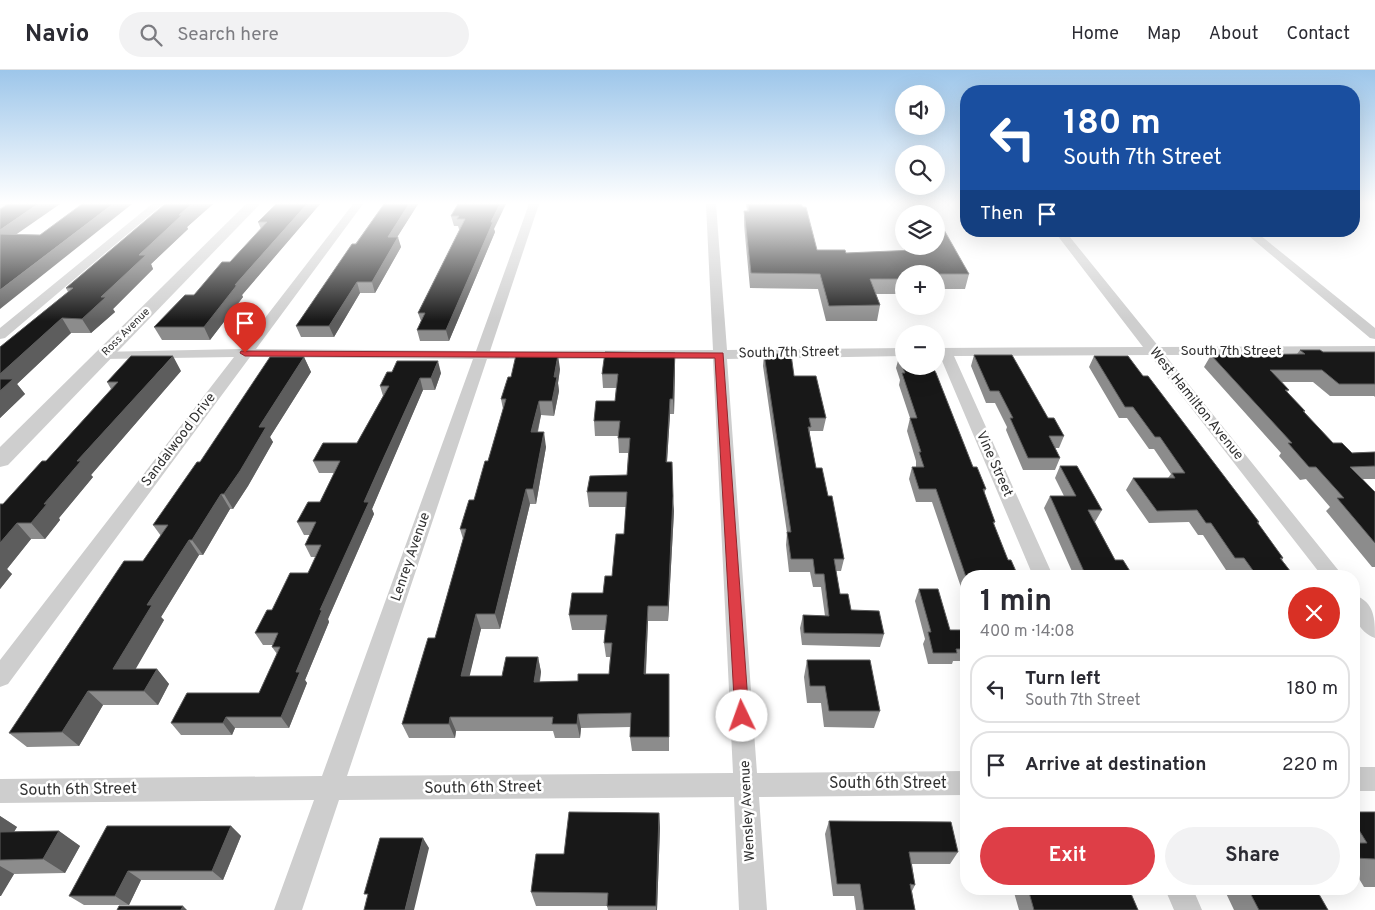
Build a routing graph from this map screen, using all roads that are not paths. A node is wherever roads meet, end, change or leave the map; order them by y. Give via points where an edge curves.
1 (111, 243) edge
2 (214, 243) edge
3 (328, 243) edge
4 (520, 243) edge
5 (713, 243) edge
6 (1068, 243) edge
7 (1263, 243) edge
8 (0, 335) edge
9 (1375, 335) edge
10 (1375, 350) edge
11 (1154, 351) junction
12 (895, 352) edge
13 (945, 352) edge
14 (245, 353) junction
15 (104, 355) junction
16 (481, 355) junction
17 (719, 355) junction
18 (945, 361) edge
19 (0, 460) edge
20 (1039, 570) edge
21 (1328, 570) edge
22 (1360, 610) edge
23 (1375, 629) edge
24 (0, 677) edge
25 (1360, 779) edge
26 (1375, 779) edge
27 (960, 783) edge
28 (746, 785) junction
29 (330, 790) junction
30 (0, 791) edge
31 (1182, 895) edge
32 (288, 910) edge
33 (753, 910) edge
34 (1188, 910) edge

1 - 8 street
2 - 15 street, Ross Avenue
3 - 14 street, Sandalwood Drive
4 - 16 street, Lenrey Avenue
5 - 17 street, Wensley Avenue
6 - 11 street, West Hamilton Avenue
7 - 9 street
10 - 11 street, South 7th Street
11 - 13 street, South 7th Street
11 - 21 street, West Hamilton Avenue
12 - 17 street, South 7th Street
14 - 15 street, South 7th Street
14 - 16 street, South 7th Street
14 - 24 street, Sandalwood Drive
15 - 19 street, Ross Avenue
16 - 17 street, South 7th Street
16 - 29 street, Lenrey Avenue
17 - 28 street, Wensley Avenue
18 - 20 street, Vine Street
22 - 23 street
25 - 26 street
27 - 28 street, South 6th Street
28 - 29 street, South 6th Street
28 - 33 street, Wensley Avenue
29 - 30 street, South 6th Street
29 - 32 street, Lenrey Avenue
31 - 34 street

